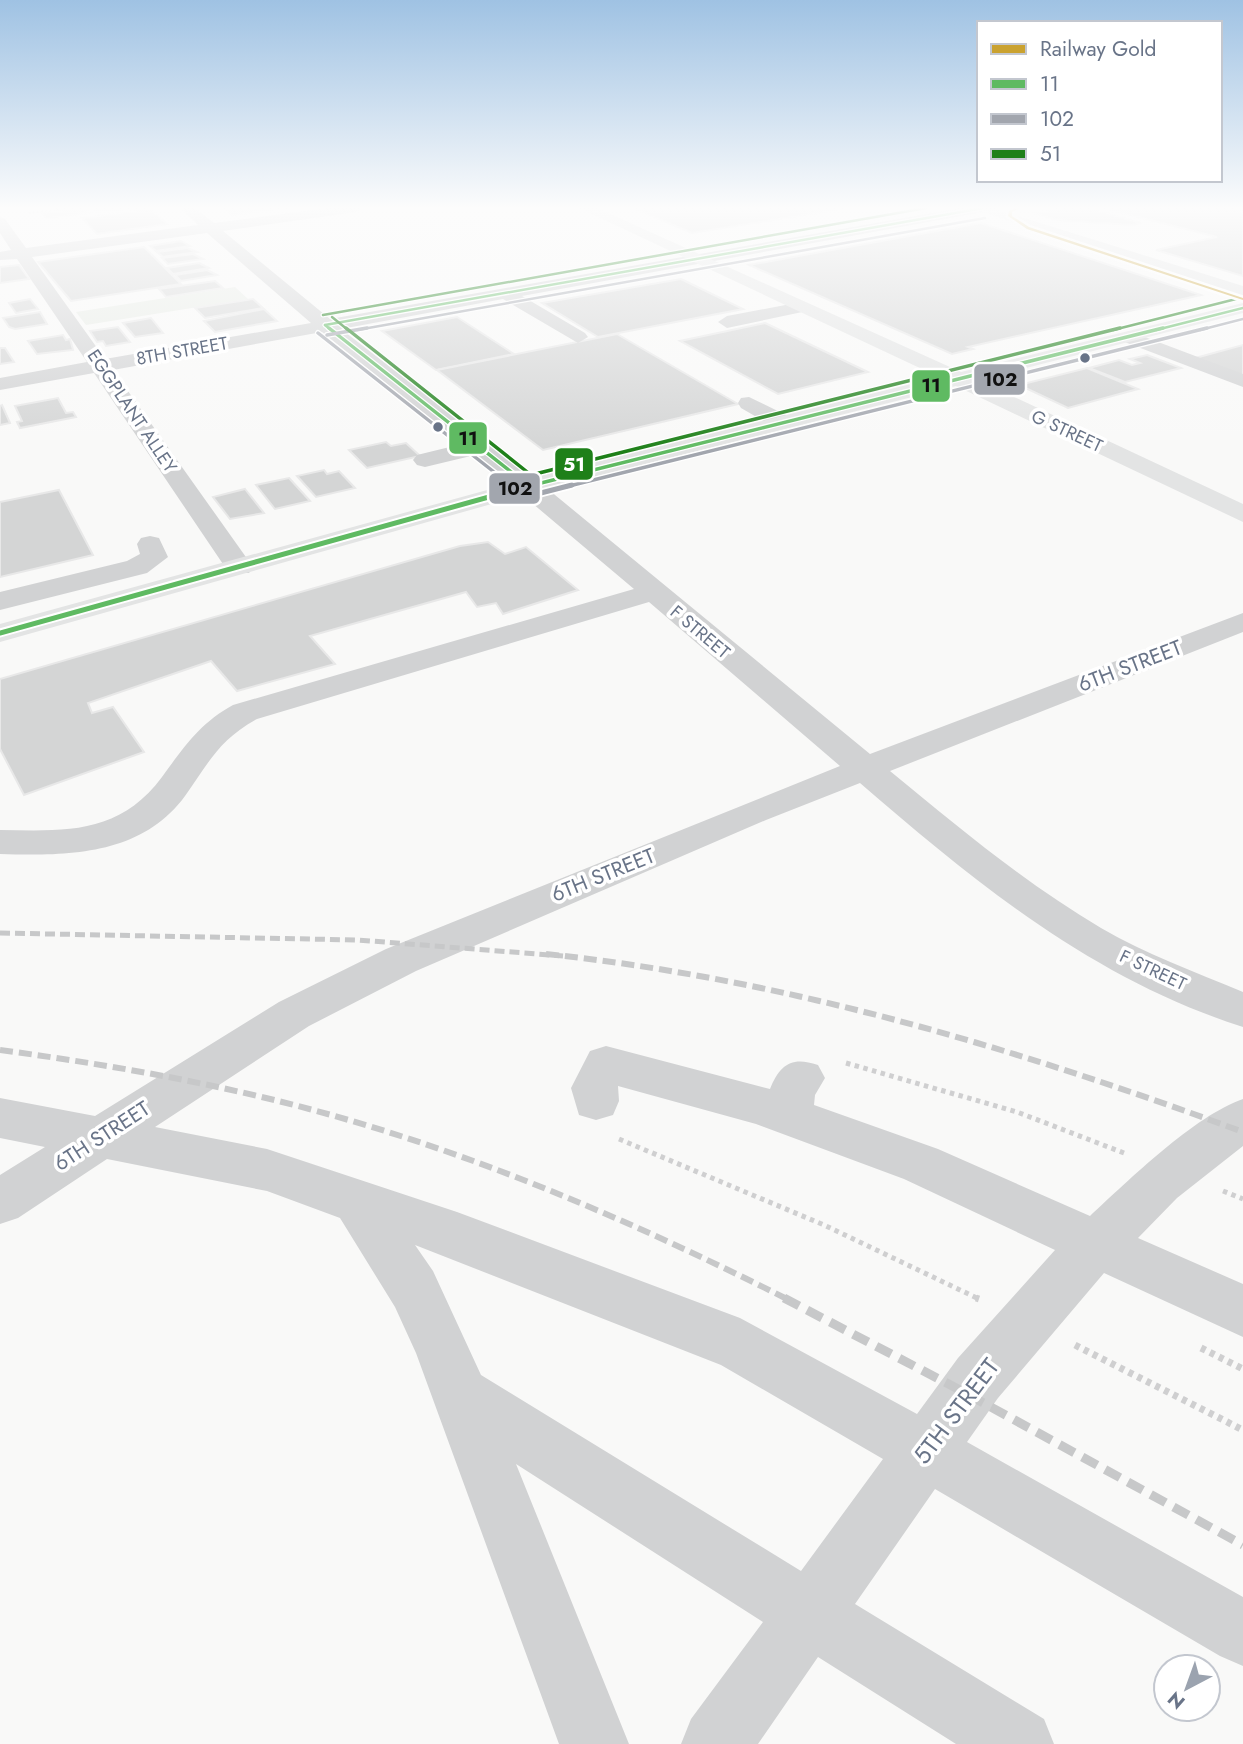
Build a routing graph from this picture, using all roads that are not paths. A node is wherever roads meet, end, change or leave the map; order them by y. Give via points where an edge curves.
1 (48, 289) edge
2 (283, 289) edge
3 (428, 289) edge
4 (525, 289) edge
5 (763, 289) edge
6 (505, 293) junction
7 (455, 302) junction
8 (801, 307) junction
9 (1243, 308) edge
10 (484, 313) dead end
11 (727, 321) dead end
12 (325, 325) junction
13 (1129, 337) junction
14 (546, 344) dead end
15 (101, 366) junction
16 (957, 378) junction
17 (1243, 381) edge
18 (0, 384) edge
19 (749, 403) dead end
20 (782, 422) junction
21 (480, 447) junction
22 (425, 460) dead end
23 (529, 486) junction
24 (1243, 514) edge
25 (150, 544) dead end
26 (239, 567) junction
27 (653, 592) junction
28 (0, 601) edge
29 (1243, 622) edge
30 (0, 634) edge
31 (0, 842) edge
32 (1243, 1010) edge
33 (596, 1101) road end
34 (0, 1118) edge
35 (1243, 1119) edge
36 (0, 1202) edge
37 (358, 1202) junction
38 (1243, 1311) edge
39 (461, 1396) junction
40 (1243, 1633) edge
41 (594, 1744) edge
42 (716, 1744) edge
43 (1019, 1744) edge

1 - 15 street, EGGPLANT ALLEY
2 - 12 street, F STREET
3 - 7 street
4 - 6 street, 8TH STREET
5 - 8 main road, G STREET
6 - 7 street, 8TH STREET
6 - 14 street via 578,337
7 - 10 street
7 - 12 street, 8TH STREET
8 - 11 street
8 - 16 main road, G STREET
9 - 13 main road
12 - 15 street, 8TH STREET
12 - 21 street, F STREET
13 - 16 main road
13 - 17 street
15 - 18 street, 8TH STREET
15 - 26 street, EGGPLANT ALLEY
16 - 20 main road
16 - 24 main road, G STREET
19 - 20 street
20 - 23 main road
21 - 22 street
21 - 23 street, F STREET
23 - 26 main road
23 - 27 street, F STREET
25 - 28 street via 154,557 137,567
26 - 30 main road
27 - 31 street via 245,712 207,736 161,803 130,826 74,843
27 - 32 street, F STREET via 978,864 1087,938
29 - 36 street, 6TH STREET via 753,812 401,960 293,1014
33 - 38 street via 594,1088 606,1064 796,1097 922,1164
34 - 37 street via 267,1171
35 - 42 street, 5TH STREET via 1159,1183 1070,1271 978,1378
37 - 39 street via 414,1289
37 - 40 street via 740,1345
39 - 41 street
39 - 43 street

